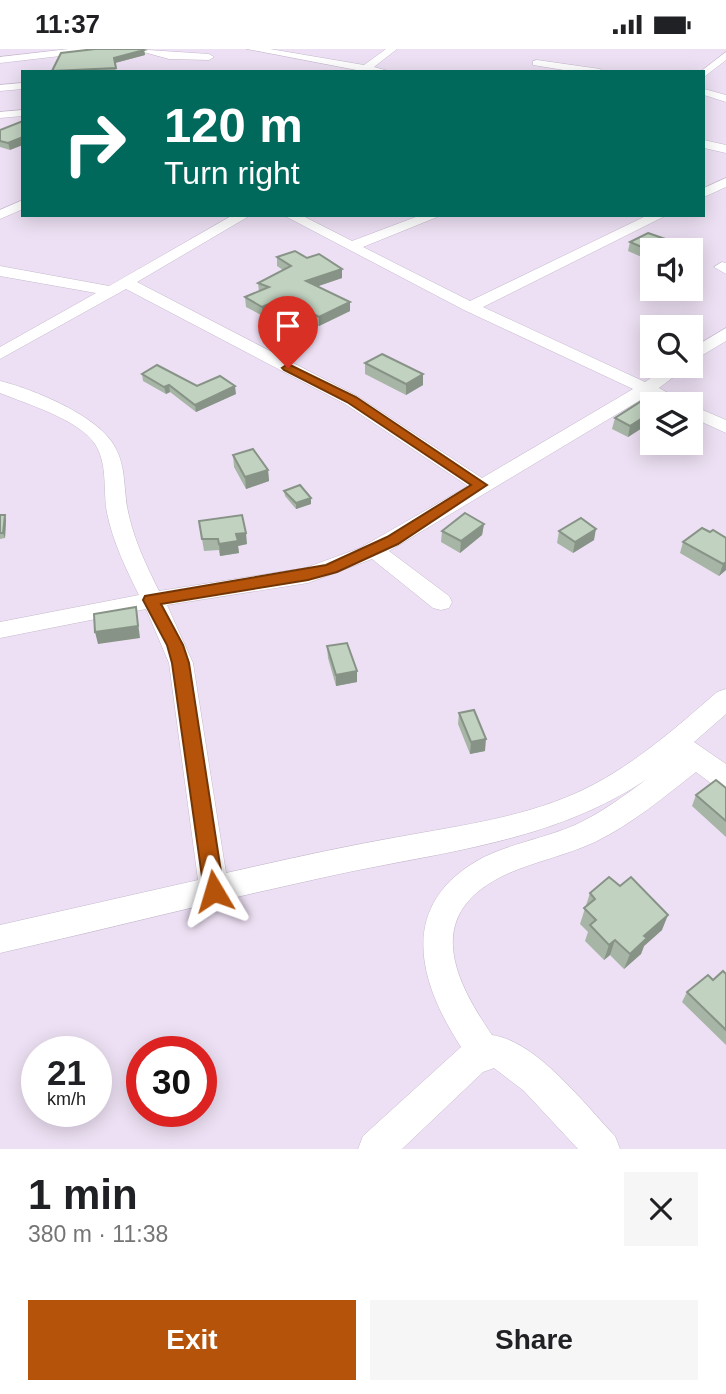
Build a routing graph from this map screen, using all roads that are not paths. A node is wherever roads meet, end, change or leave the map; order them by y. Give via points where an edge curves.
1 (95, 49) edge
2 (138, 49) edge
3 (252, 49) edge
4 (392, 49) edge
5 (726, 55) edge
6 (548, 56) dead end
7 (0, 60) edge
8 (537, 63) junction
9 (191, 66) dead end
10 (366, 68) junction
11 (376, 70) edge
12 (528, 70) edge
13 (586, 70) edge
14 (705, 73) edge
15 (21, 86) edge
16 (0, 88) edge
17 (705, 92) edge
18 (726, 99) edge
19 (705, 144) edge
20 (726, 149) edge
21 (726, 182) edge
22 (705, 192) edge
23 (705, 193) edge
24 (726, 199) edge
25 (21, 205) edge
26 (0, 215) edge
27 (240, 217) edge
28 (294, 217) edge
29 (430, 217) edge
30 (656, 217) edge
31 (351, 246) junction
32 (0, 271) edge
33 (120, 287) junction
34 (470, 307) junction
35 (726, 333) edge
36 (703, 349) edge
37 (0, 354) edge
38 (662, 378) edge
39 (0, 386) edge
40 (646, 389) junction
41 (653, 392) edge
42 (703, 416) edge
43 (726, 427) edge
44 (480, 485) junction
45 (374, 550) junction
46 (150, 600) junction
47 (440, 602) dead end
48 (0, 630) edge
49 (726, 699) edge
50 (686, 750) junction
51 (726, 779) edge
52 (214, 891) junction
53 (0, 939) edge
54 (485, 1053) junction
55 (376, 1149) edge
56 (602, 1149) edge

1 - 7 street
2 - 9 street via 169,56 213,55
3 - 10 street
4 - 10 street
5 - 14 street
6 - 8 street
8 - 12 street
8 - 13 street
10 - 11 street
15 - 16 street
17 - 18 street
19 - 20 street
21 - 22 street
23 - 24 street
25 - 26 street
27 - 33 street
28 - 31 street
29 - 31 street
30 - 34 street
31 - 34 street
32 - 33 street
33 - 37 street
33 - 44 street via 351,400
34 - 40 street
35 - 36 street
38 - 40 street
39 - 46 street via 88,428 104,443 122,530
40 - 41 street
40 - 44 street
42 - 43 street
44 - 45 street
45 - 46 street via 308,575
45 - 47 street
46 - 48 street
46 - 52 street via 181,663
49 - 50 street
50 - 51 street
50 - 52 street via 579,805 516,826
50 - 54 street via 641,798 588,831 472,878 440,915 435,949 444,982 461,1020
52 - 53 street
54 - 55 street via 464,1066
54 - 56 street via 496,1052 516,1061

